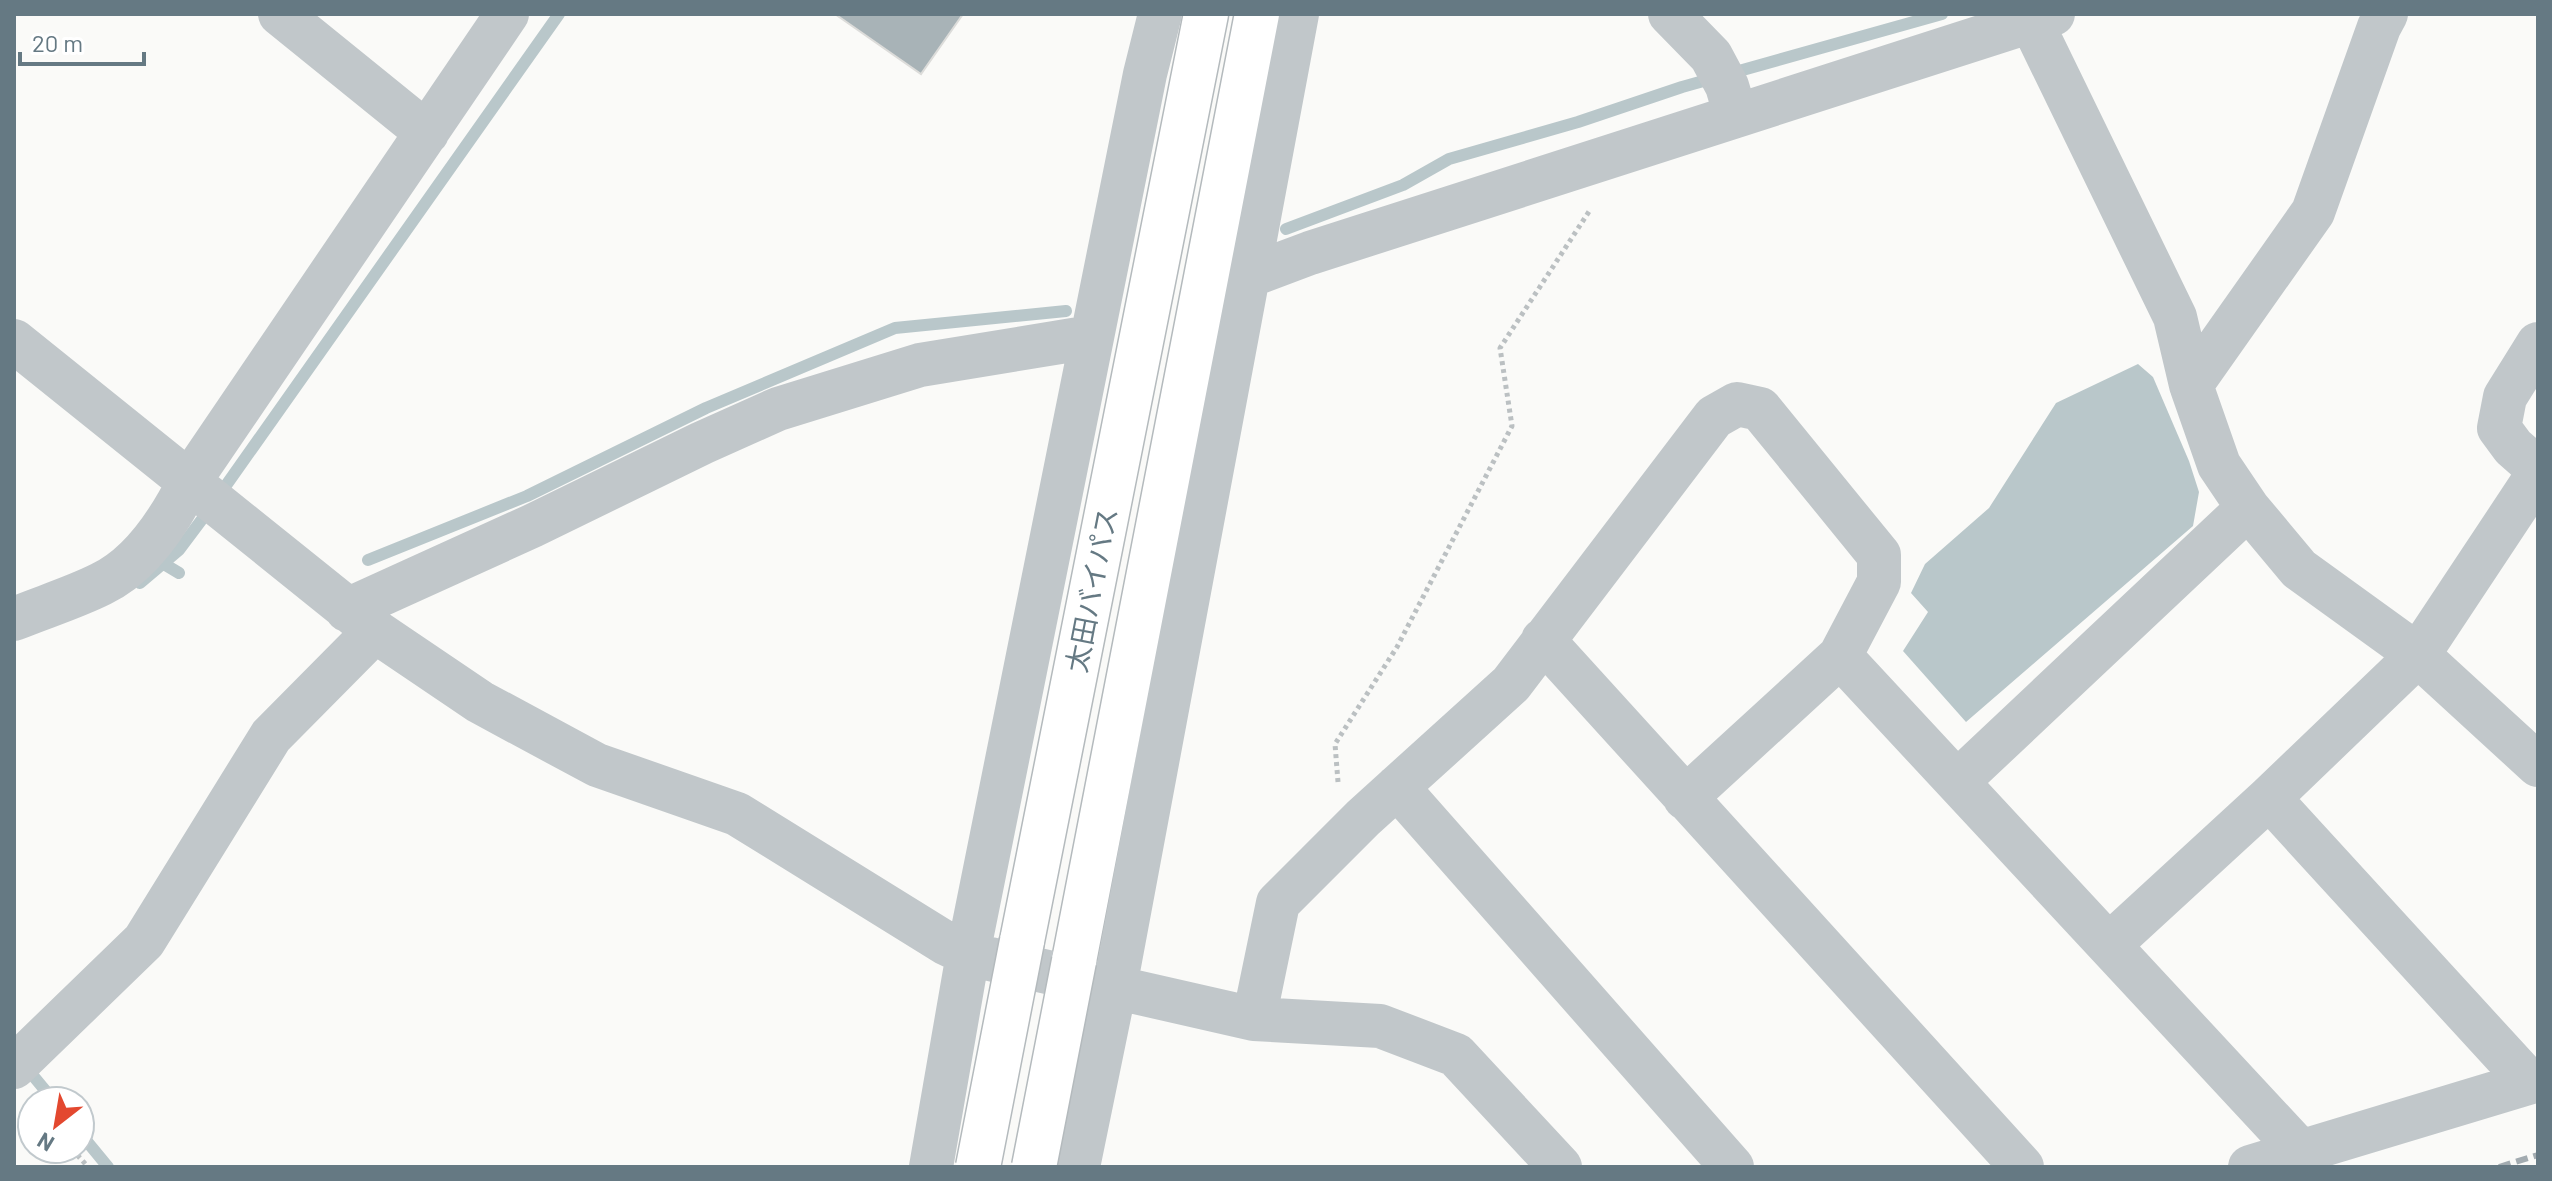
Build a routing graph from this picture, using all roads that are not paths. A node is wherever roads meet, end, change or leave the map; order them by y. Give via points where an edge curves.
1 (280, 14) edge
2 (1160, 14) edge
3 (1206, 14) edge
4 (1257, 14) edge
5 (1297, 14) edge
6 (1670, 14) edge
7 (2386, 14) edge
8 (501, 16) edge
9 (2042, 18) edge
10 (1736, 116) junction
11 (427, 133) junction
12 (1249, 276) junction
13 (1091, 337) junction
14 (14, 341) edge
15 (2538, 344) edge
16 (2191, 385) junction
17 (2538, 471) edge
18 (189, 482) junction
19 (2248, 508) junction
20 (14, 619) edge
21 (361, 620) junction
22 (1543, 640) junction
23 (2418, 655) junction
24 (1840, 656) junction
25 (2538, 765) edge
26 (1958, 781) junction
27 (1397, 787) junction
28 (1685, 798) junction
29 (2269, 798) junction
30 (2109, 945) junction
31 (968, 954) junction
32 (1115, 987) junction
33 (1254, 1019) junction
34 (14, 1067) edge
35 (2534, 1081) edge
36 (2301, 1152) junction
37 (931, 1167) edge
38 (978, 1167) edge
39 (1034, 1167) edge
40 (1078, 1167) edge
41 (1560, 1167) edge
42 (1732, 1167) edge
43 (2022, 1167) edge
44 (2250, 1167) edge

1 - 11 street
2 - 13 street
3 - 38 highway, 太田バイパス, bridge
4 - 39 highway, 太田バイパス, bridge
5 - 12 street
6 - 10 street via 1711,56
7 - 16 street via 2313,212
8 - 11 street
9 - 10 street
9 - 16 street via 2175,317
10 - 12 street
11 - 18 street
12 - 32 street
13 - 21 street via 920,365 778,409 532,526
13 - 31 street
14 - 18 street
15 - 17 street via 2505,397 2499,428
16 - 19 street via 2219,465
17 - 23 street
18 - 20 street via 177,507 132,564 103,584
18 - 21 street
19 - 23 street via 2299,569
19 - 26 street
21 - 31 street via 480,702 597,765 737,814
21 - 34 street via 271,736 144,941
22 - 24 street via 1714,417 1737,404 1760,409 1879,555 1879,582
22 - 27 street via 1511,684
22 - 28 street
23 - 25 street
23 - 29 street
24 - 26 street
24 - 28 street
26 - 30 street
27 - 33 street via 1278,903
27 - 42 street
28 - 43 street
29 - 30 street
29 - 35 street
30 - 36 street
31 - 32 street
31 - 37 street
32 - 33 street
32 - 40 street
33 - 41 street via 1380,1026 1456,1055
35 - 36 street
36 - 44 street

